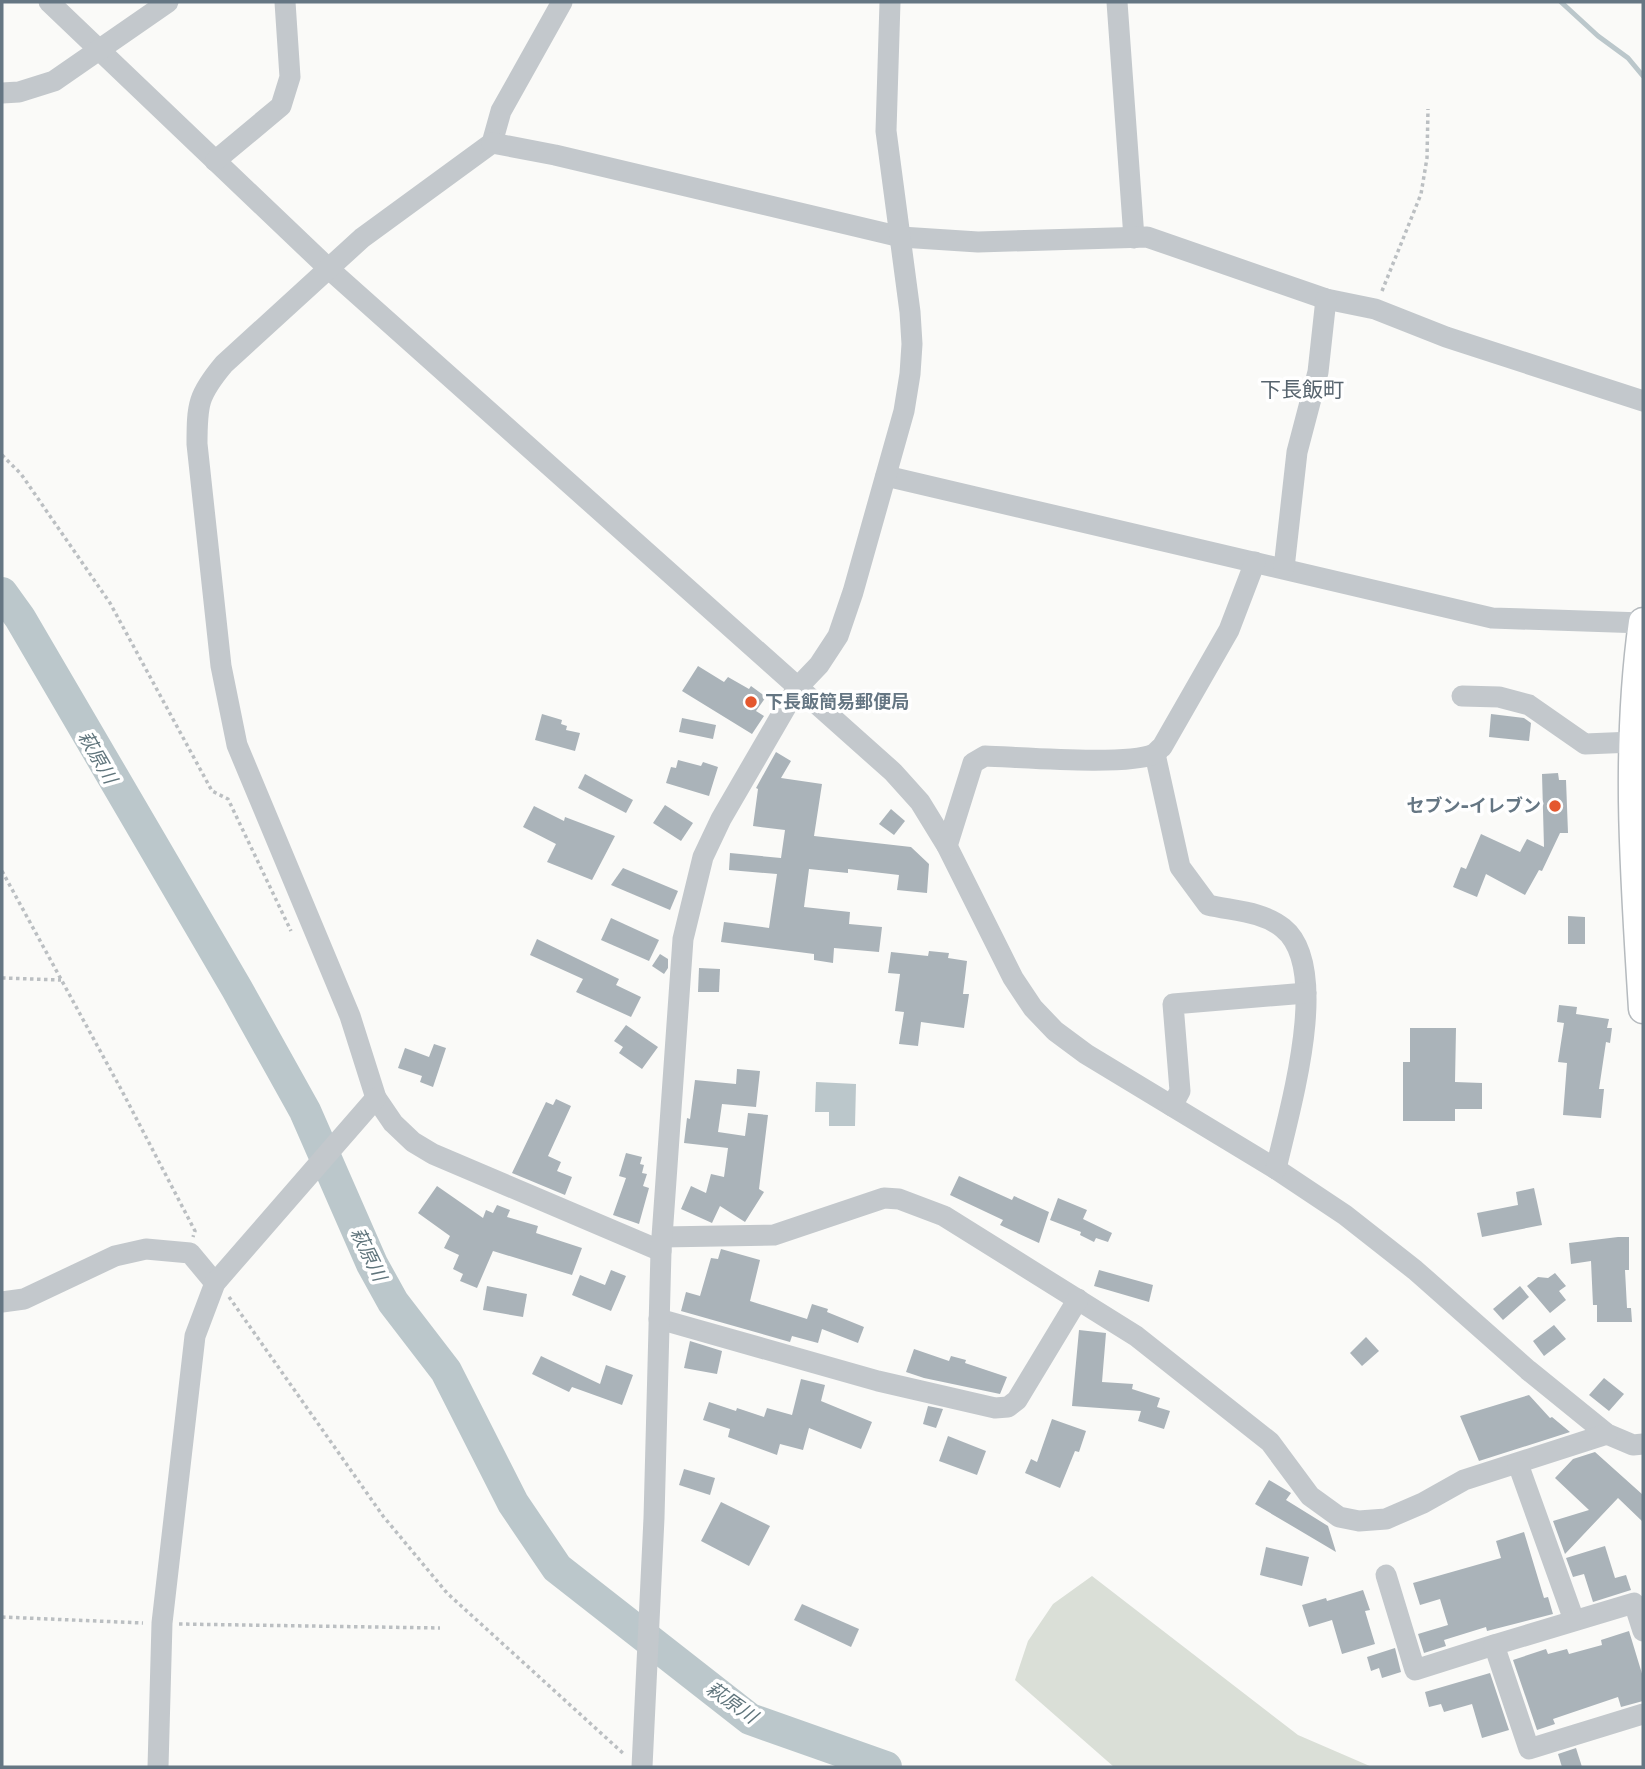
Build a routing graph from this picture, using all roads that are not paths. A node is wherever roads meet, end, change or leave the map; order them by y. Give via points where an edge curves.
1 (49, 2) edge
2 (167, 2) edge
3 (285, 2) edge
4 (562, 2) edge
5 (890, 2) edge
6 (1117, 2) edge
7 (101, 49) junction
8 (2, 93) edge
9 (492, 143) junction
10 (215, 161) junction
11 (901, 237) junction
12 (1134, 238) junction
13 (329, 269) junction
14 (1326, 299) junction
15 (1643, 401) edge
16 (886, 476) junction
17 (1255, 562) junction
18 (1284, 568) junction
19 (1643, 623) edge
20 (797, 688) junction
21 (1462, 696) dead end
22 (1633, 742) junction
23 (1155, 754) junction
24 (947, 846) junction
25 (1638, 856) edge
26 (1306, 993) junction
27 (1643, 1009) edge
28 (370, 1105) junction
29 (1172, 1106) junction
30 (1276, 1169) junction
31 (661, 1244) junction
32 (220, 1279) junction
33 (1078, 1299) junction
34 (2, 1302) edge
35 (659, 1319) junction
36 (1607, 1434) junction
37 (1643, 1444) edge
38 (1518, 1464) junction
39 (1386, 1575) dead end
40 (1574, 1620) junction
41 (1643, 1631) edge
42 (1494, 1645) junction
43 (1643, 1714) edge
44 (635, 1763) edge
45 (158, 1767) edge

1 - 7 street
2 - 7 street
3 - 10 street via 290,76 281,106
4 - 9 street via 501,111
5 - 11 street via 886,131
6 - 12 street
7 - 8 street via 54,81
7 - 10 street
9 - 11 street
9 - 13 street via 362,238
10 - 13 street
11 - 12 street via 978,242
11 - 16 street via 912,354 904,411
12 - 14 street via 1147,237
13 - 20 street
13 - 28 street via 208,384 197,409 197,444 221,666 237,745 350,1016
14 - 15 street via 1375,309
14 - 18 street via 1318,372 1297,453
16 - 17 street
16 - 20 street via 838,636 820,665
17 - 18 street
17 - 23 street via 1229,630
18 - 19 street via 1492,618
19 - 22 main road
20 - 24 street via 893,772 920,802
20 - 31 street via 721,819 694,888 683,939
21 - 22 street via 1499,697 1529,705 1585,744
22 - 25 main road
23 - 24 street via 1109,759 985,756 973,763
23 - 26 street via 1180,867 1208,905 1252,912 1284,929 1298,944
24 - 29 street via 1013,978 1033,1008 1086,1054
25 - 27 main road
26 - 29 street via 1173,1004 1180,1091
26 - 30 street via 1305,1037
28 - 31 street via 433,1154
28 - 32 street
29 - 30 street
30 - 36 street via 1415,1270
31 - 33 street via 774,1235 884,1198 899,1199 944,1216
31 - 35 street
32 - 34 street via 190,1253 146,1249 115,1256 24,1299
32 - 45 street via 195,1336 162,1623
33 - 35 street via 1017,1400 1008,1407 995,1408 878,1381
33 - 38 street via 1136,1336 1270,1442 1310,1496 1339,1517 1386,1519 1464,1480
35 - 44 street via 654,1518
36 - 37 street
36 - 38 street
38 - 40 street
39 - 42 street via 1416,1670
40 - 41 street via 1634,1603
40 - 42 street
42 - 43 street via 1529,1749

